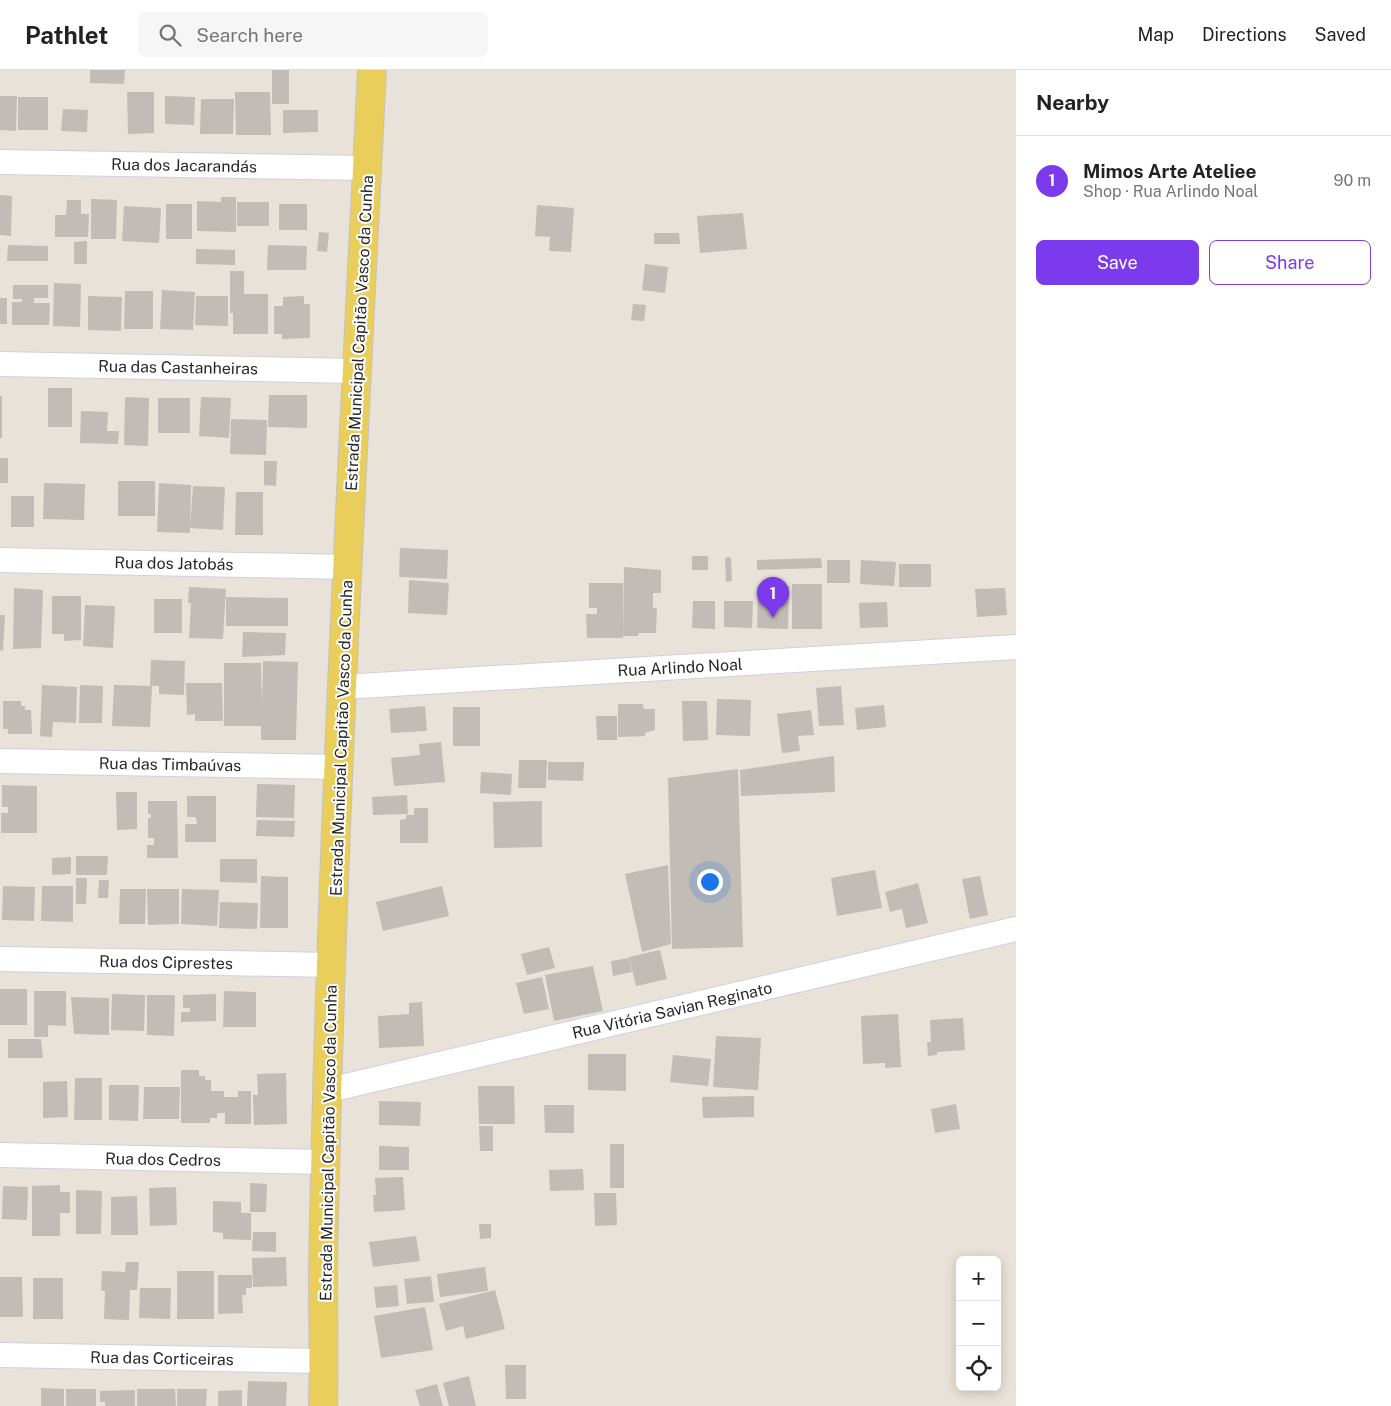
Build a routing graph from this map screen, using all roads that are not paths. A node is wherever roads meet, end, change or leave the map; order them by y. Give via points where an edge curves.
1 (372, 70) edge
2 (0, 162) edge
3 (367, 168) junction
4 (0, 364) edge
5 (357, 371) junction
6 (0, 560) edge
7 (348, 567) junction
8 (1016, 647) edge
9 (343, 687) junction
10 (0, 761) edge
11 (340, 767) junction
12 (1016, 929) edge
13 (0, 959) edge
14 (332, 965) junction
15 (329, 1090) junction
16 (0, 1155) edge
17 (327, 1162) junction
18 (0, 1355) edge
19 (324, 1360) junction
20 (323, 1406) edge

1 - 3 main road, Estrada Municipal Capitão Vasco da Cunha
2 - 3 street, Rua dos Jacarandás
3 - 5 main road, Estrada Municipal Capitão Vasco da Cunha
4 - 5 street, Rua das Castanheiras
5 - 7 main road, Estrada Municipal Capitão Vasco da Cunha
6 - 7 street, Rua dos Jatobás
7 - 9 main road, Estrada Municipal Capitão Vasco da Cunha
8 - 9 street, Rua Arlindo Noal
9 - 11 main road, Estrada Municipal Capitão Vasco da Cunha
10 - 11 street, Rua das Timbaúvas
11 - 14 main road, Estrada Municipal Capitão Vasco da Cunha
12 - 15 street, Rua Vitória Savian Reginato
13 - 14 street, Rua dos Ciprestes
14 - 15 main road, Estrada Municipal Capitão Vasco da Cunha
15 - 17 main road, Estrada Municipal Capitão Vasco da Cunha
16 - 17 street, Rua dos Cedros
17 - 19 main road, Estrada Municipal Capitão Vasco da Cunha
18 - 19 street, Rua das Corticeiras
19 - 20 main road, Estrada Municipal Capitão Vasco da Cunha

